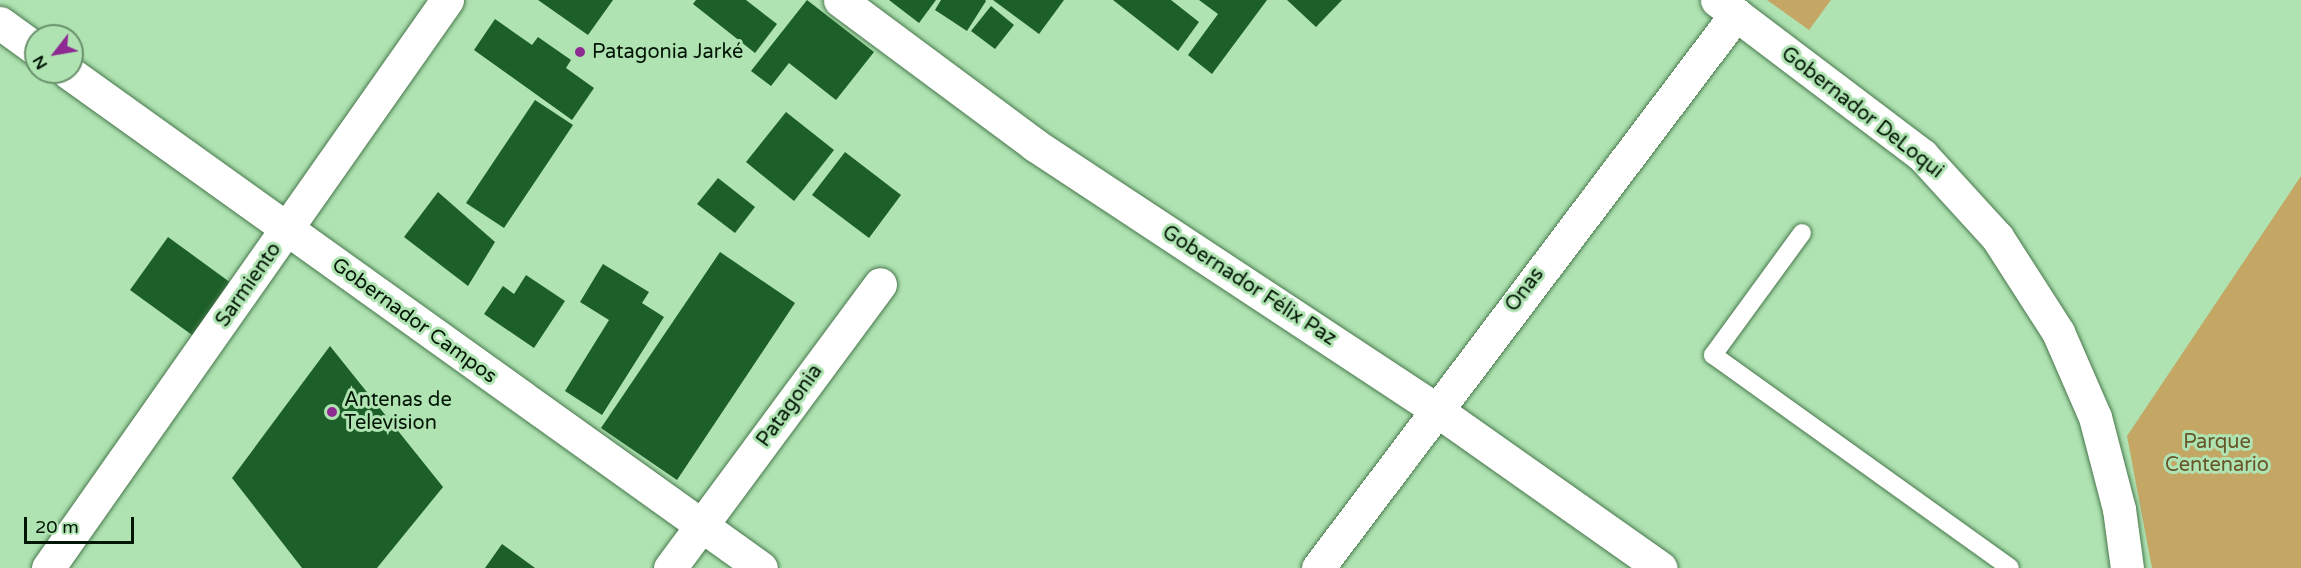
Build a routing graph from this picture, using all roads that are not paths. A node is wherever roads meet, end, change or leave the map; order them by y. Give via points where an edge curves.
1 (447, 0) edge
2 (840, 0) edge
3 (1726, 7) edge
4 (0, 23) edge
5 (24, 40) edge
6 (84, 84) edge
7 (287, 231) junction
8 (1802, 233) dead end
9 (880, 284) dead end
10 (1435, 409) junction
11 (701, 527) junction
12 (48, 568) edge
13 (670, 568) edge
14 (761, 568) edge
15 (1318, 568) edge
16 (1660, 568) edge
17 (2010, 568) edge
18 (2127, 568) edge

1 - 7 street, Sarmiento
2 - 10 street, Gobernador Félix Paz via 1035,145
3 - 10 street, Onas
3 - 18 street, Gobernador DeLoqui via 1922,155 1997,237 2058,332 2095,417 2119,509
4 - 5 street
6 - 7 street, Gobernador Campos
7 - 11 street, Gobernador Campos
7 - 12 street, Sarmiento
8 - 17 lane via 1713,355
9 - 11 street, Patagonia
10 - 15 street, Onas
10 - 16 street, Gobernador Félix Paz
11 - 13 street, Patagonia
11 - 14 street, Gobernador Campos

